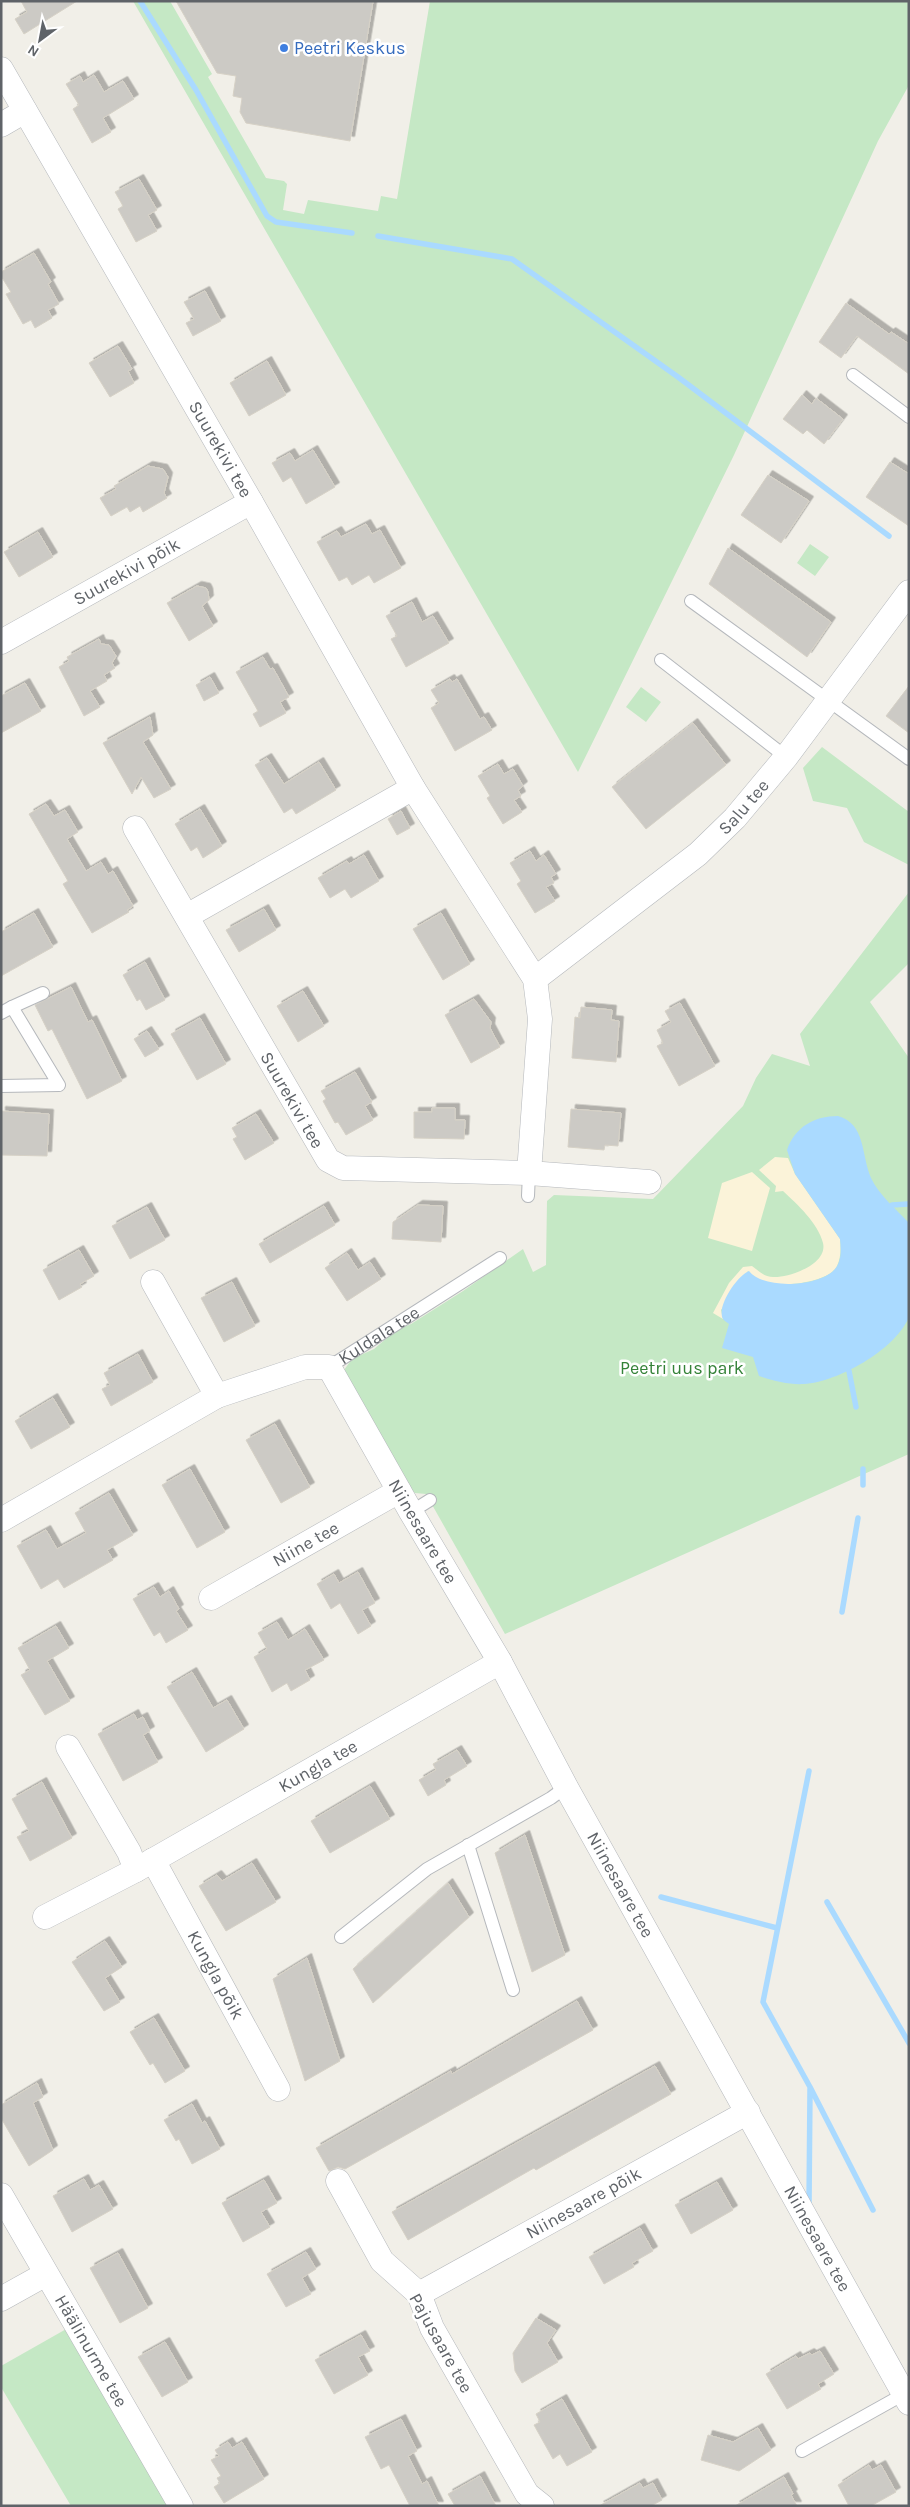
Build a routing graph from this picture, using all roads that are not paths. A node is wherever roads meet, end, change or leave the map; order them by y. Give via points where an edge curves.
1 (1, 69) edge
2 (25, 111) junction
3 (1, 125) edge
4 (853, 376) dead end
5 (909, 417) edge
6 (251, 502) junction
7 (909, 592) edge
8 (691, 601) dead end
9 (1, 642) edge
10 (660, 660) dead end
11 (828, 701) junction
12 (786, 757) junction
13 (909, 759) edge
14 (413, 788) junction
15 (136, 828) dead end
16 (187, 916) junction
17 (535, 979) junction
18 (43, 993) dead end
19 (7, 1010) edge
20 (1, 1086) edge
21 (649, 1182) dead end
22 (528, 1184) junction
23 (500, 1258) dead end
24 (153, 1282) dead end
25 (329, 1367) junction
26 (217, 1396) junction
27 (399, 1491) junction
28 (1, 1520) edge
29 (211, 1598) dead end
30 (500, 1662) junction
31 (68, 1747) dead end
32 (566, 1787) junction
33 (468, 1844) junction
34 (144, 1865) junction
35 (45, 1917) dead end
36 (341, 1937) dead end
37 (513, 1990) dead end
38 (278, 2090) dead end
39 (748, 2112) junction
40 (338, 2181) dead end
41 (1, 2195) edge
42 (46, 2274) junction
43 (419, 2294) junction
44 (1, 2299) edge
45 (906, 2398) edge
46 (802, 2450) dead end
47 (181, 2506) edge
48 (542, 2506) edge

1 - 2 street, Suurekivi tee
2 - 3 street
2 - 6 street, Suurekivi tee
4 - 5 lane
6 - 9 street, Suurekivi põik
6 - 14 street, Suurekivi tee
7 - 11 street, Salu tee
8 - 11 lane
10 - 12 lane
11 - 12 street, Salu tee
11 - 13 lane
12 - 17 street, Salu tee via 735,818 698,854
14 - 16 street
14 - 17 street, Suurekivi tee
15 - 16 street, Suurekivi tee
16 - 22 street, Suurekivi tee via 328,1160 344,1168
17 - 22 street, Suurekivi tee via 540,1019
18 - 19 lane
19 - 20 lane via 58,1085
21 - 22 street, Suurekivi tee
23 - 25 lane, Kuldala tee
24 - 26 street
25 - 26 street, Kuldala tee via 305,1366
25 - 27 street, Niinesaare tee
26 - 28 street, Kuldala tee
27 - 29 street, Niine tee
27 - 30 street, Niinesaare tee via 420,1506
30 - 32 street, Niinesaare tee
30 - 34 street, Kungla tee
31 - 34 street via 129,1852
32 - 33 lane
32 - 39 street, Niinesaare tee
33 - 36 lane via 427,1869
33 - 37 lane
34 - 35 street, Kungla tee
34 - 38 street, Kungla põik
39 - 43 street, Niinesaare põik
39 - 45 street, Niinesaare tee
40 - 43 street, Pajusaare tee via 382,2261
41 - 42 street, Häälinurme tee
42 - 44 street
42 - 47 street, Häälinurme tee
43 - 48 street, Pajusaare tee via 432,2328 527,2494
45 - 46 lane

